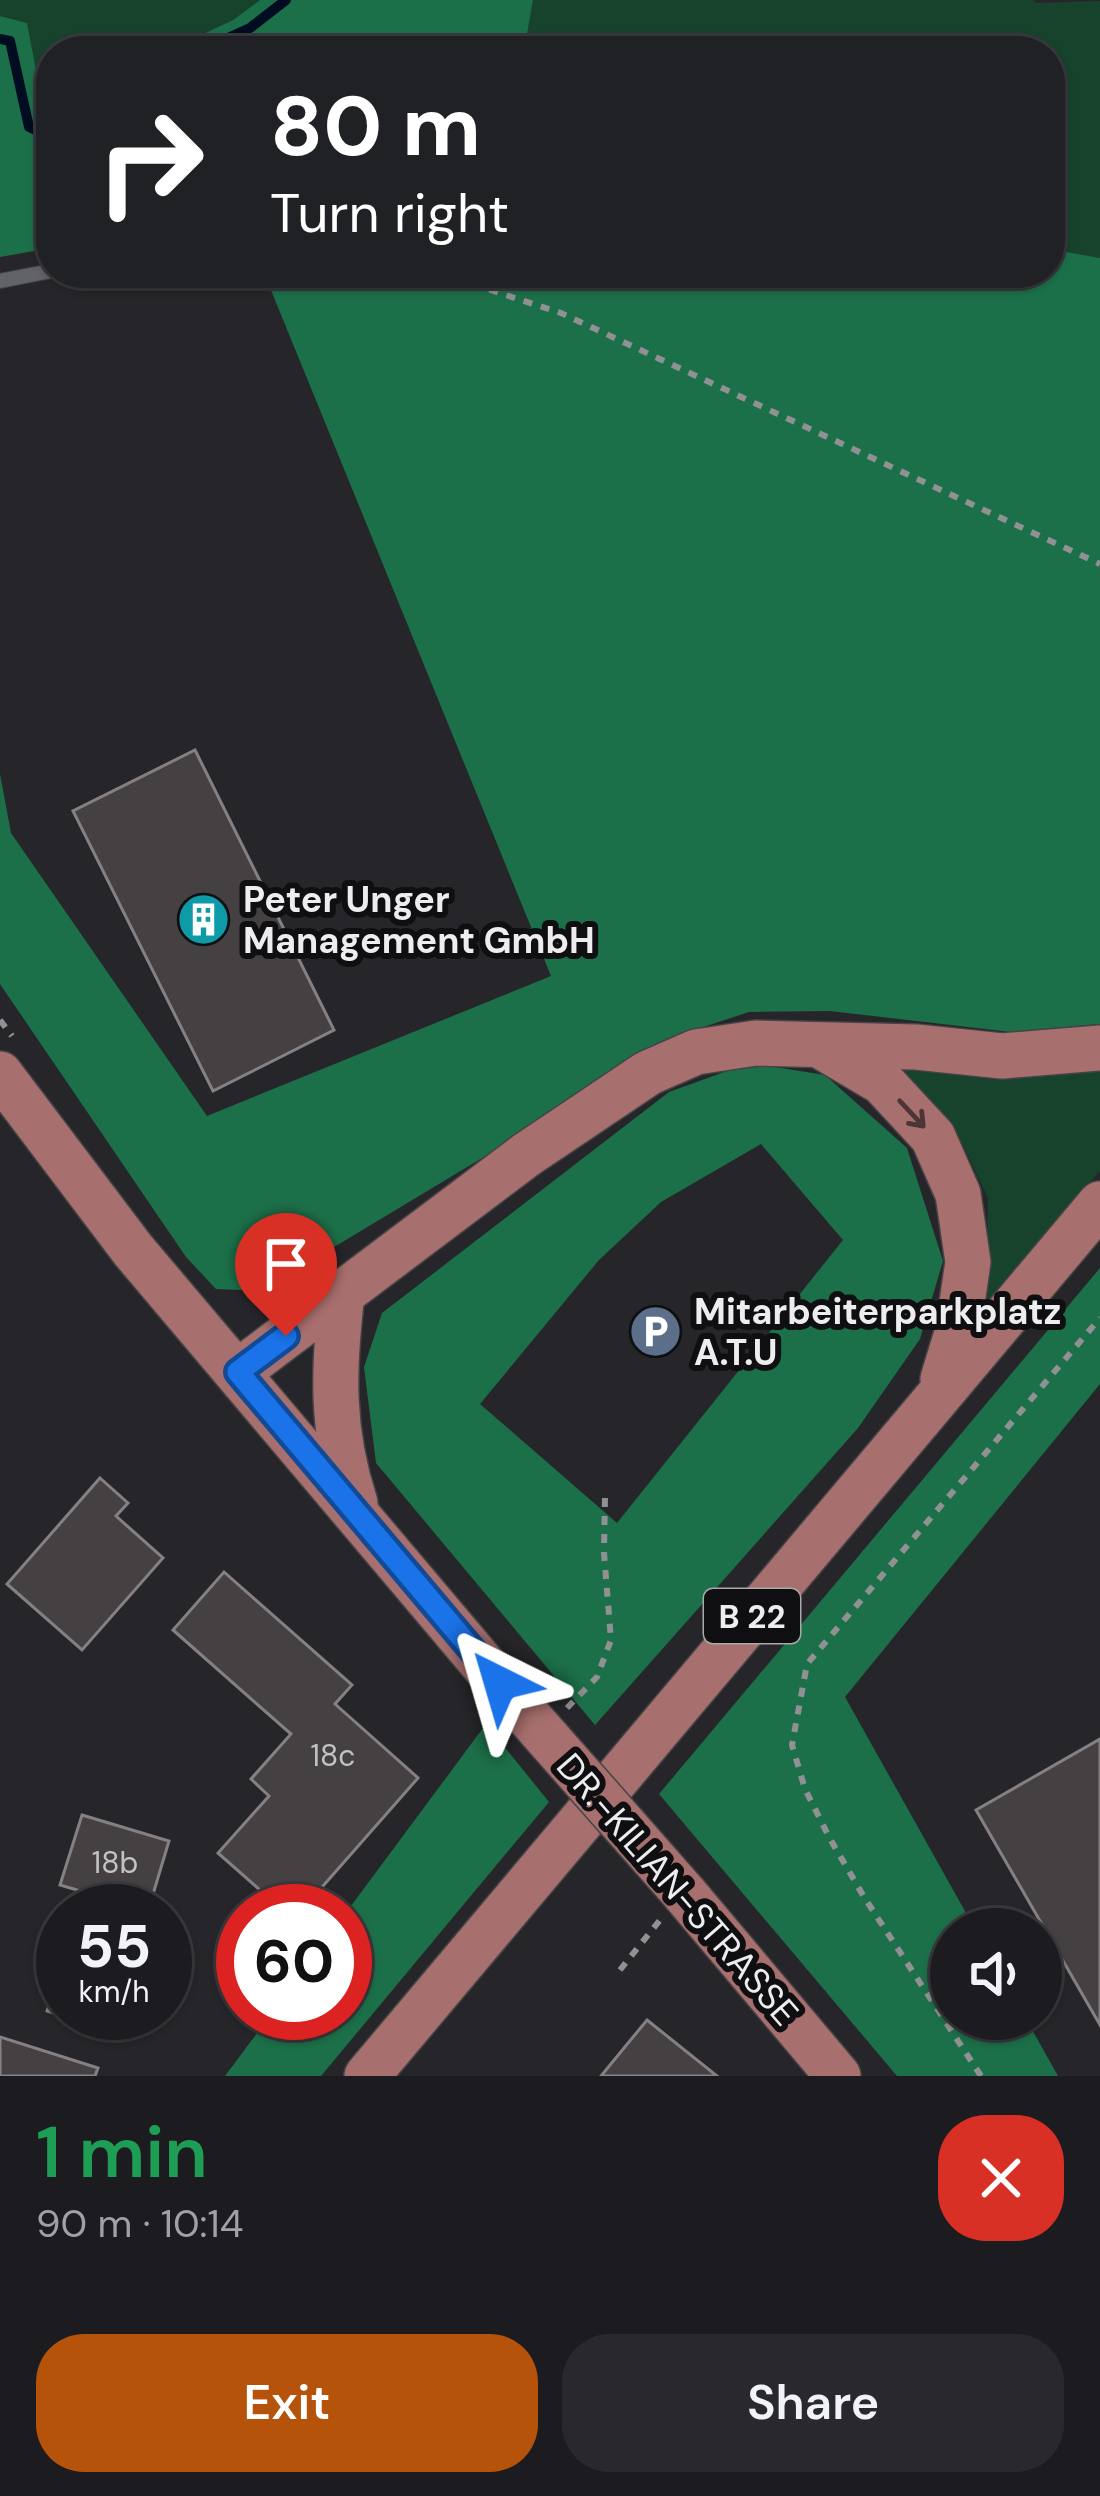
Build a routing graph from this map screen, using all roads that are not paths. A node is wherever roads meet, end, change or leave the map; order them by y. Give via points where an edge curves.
1 (36, 274) edge
2 (0, 281) edge
3 (819, 1045) junction
4 (1100, 1048) edge
5 (0, 1073) edge
6 (1100, 1204) edge
7 (342, 1294) junction
8 (238, 1372) junction
9 (938, 1393) junction
10 (360, 1517) junction
11 (368, 2076) edge
12 (838, 2076) edge

1 - 2 lane
3 - 4 main road via 1002,1056
3 - 7 main road via 696,1052 648,1073
3 -> 9 main road via 882,1082 933,1137 958,1194 968,1262
5 - 8 main road, DR.-KILIAN-STRASSE via 133,1250
6 - 9 main road, B 22
7 - 8 main road
7 - 10 main road via 334,1395
8 - 10 main road, DR.-KILIAN-STRASSE
9 - 11 main road, B 22
10 - 12 main road, DR.-KILIAN-STRASSE, bridge via 677,1900

